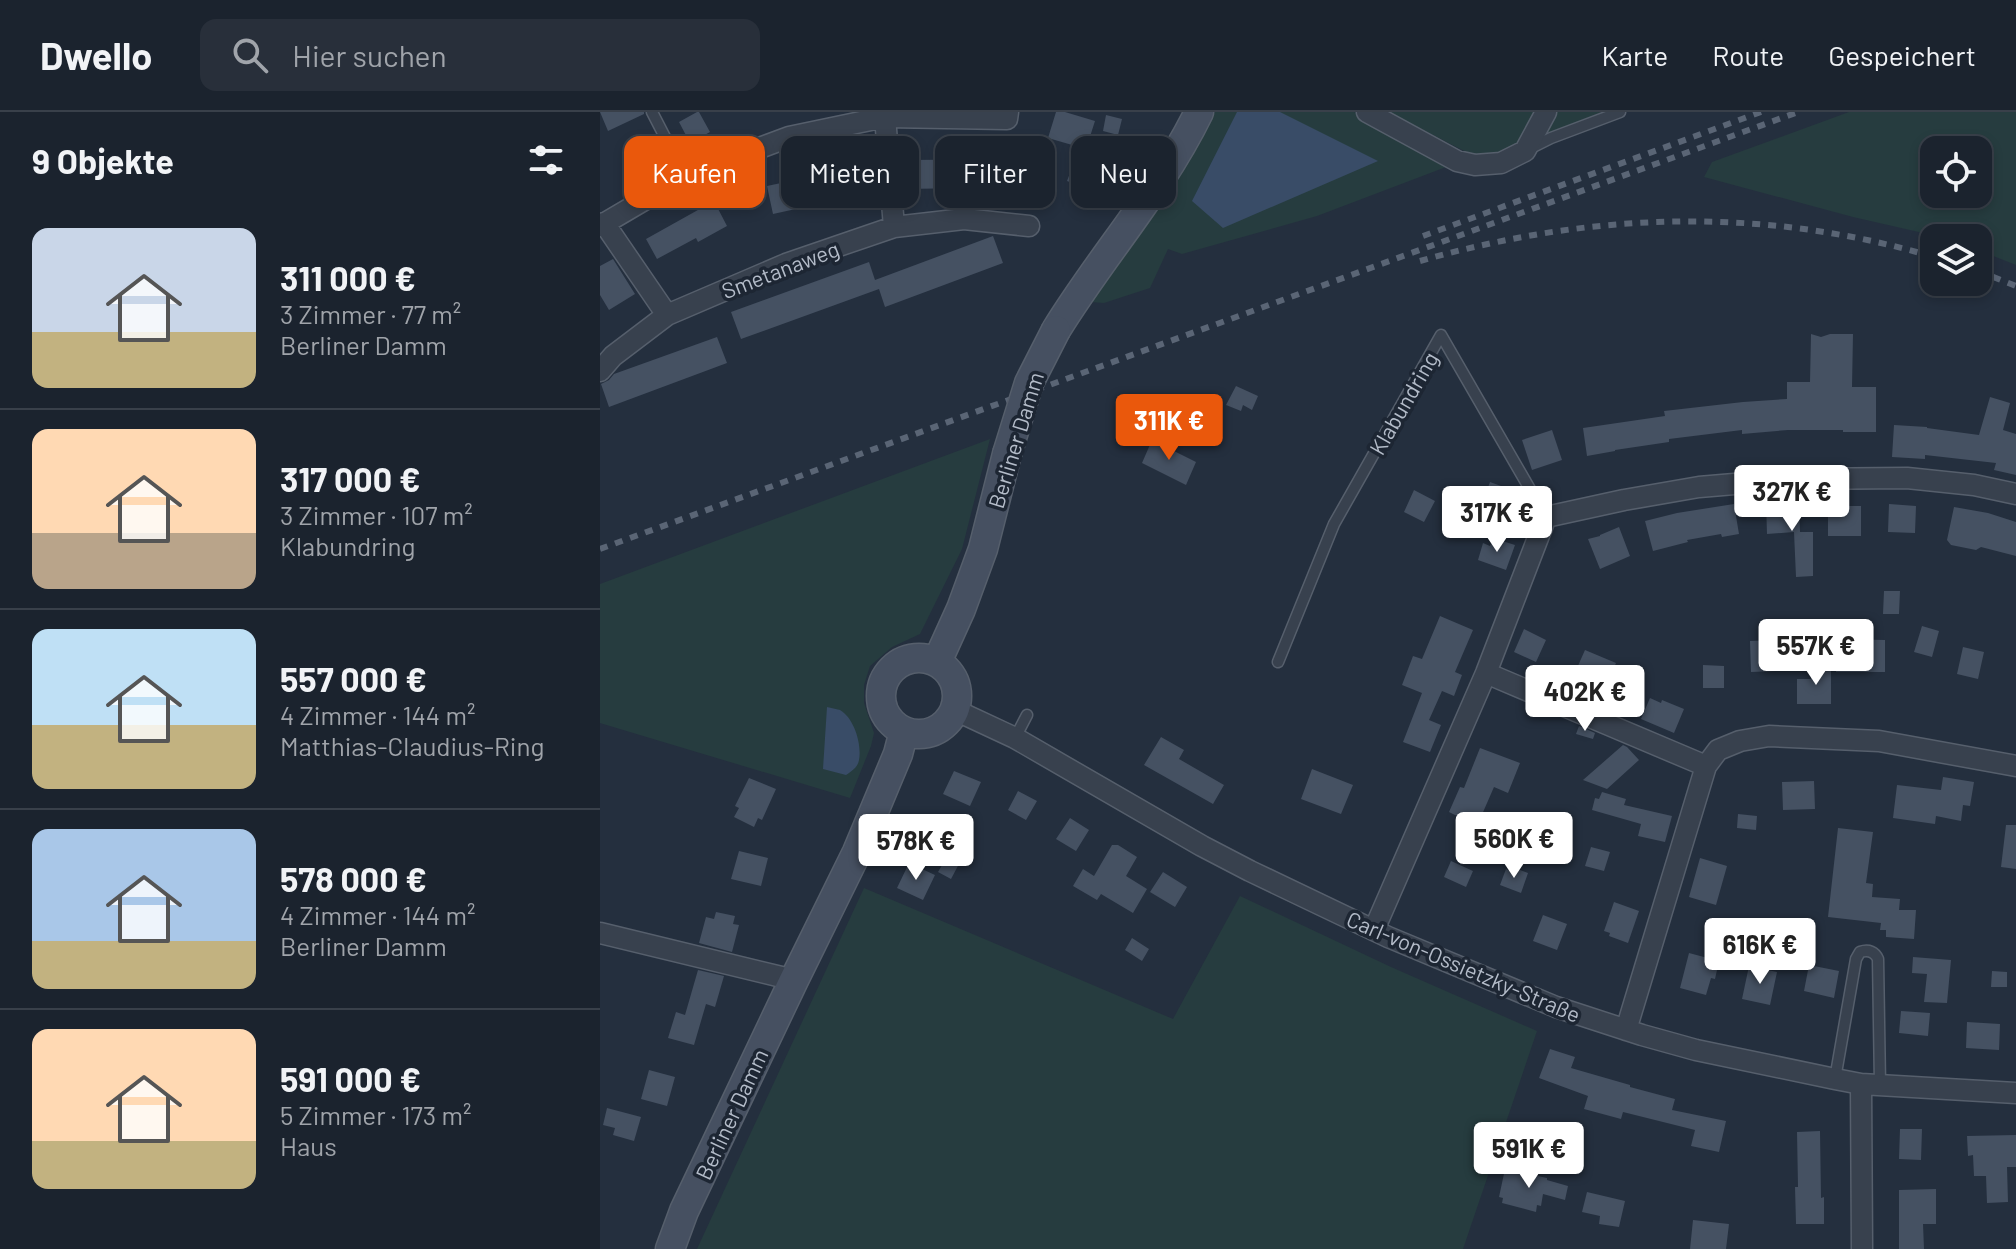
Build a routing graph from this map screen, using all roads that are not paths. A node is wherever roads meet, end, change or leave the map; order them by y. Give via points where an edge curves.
1 (652, 112) edge
2 (1008, 112) edge
3 (1199, 112) edge
4 (1367, 112) edge
5 (1546, 112) edge
6 (1620, 112) edge
7 (885, 117) junction
8 (664, 136) edge
9 (765, 146) edge
10 (1525, 151) junction
11 (630, 208) edge
12 (602, 224) edge
13 (1029, 226) dead end
14 (894, 227) junction
15 (667, 315) junction
16 (600, 371) edge
17 (2016, 494) edge
18 (1546, 517) junction
19 (937, 662) junction
20 (1278, 662) dead end
21 (1486, 673) junction
22 (955, 710) junction
23 (1027, 715) dead end
24 (904, 731) junction
25 (1015, 738) junction
26 (1706, 766) junction
27 (2016, 766) edge
28 (1374, 930) junction
29 (600, 933) edge
30 (794, 980) junction
31 (1626, 1030) junction
32 (1835, 1079) junction
33 (1871, 1085) junction
34 (2016, 1093) edge
35 (670, 1249) edge
36 (1862, 1249) edge

1 - 8 lane
2 - 7 street via 1007,119
3 - 19 main road, Berliner Damm, bridge via 1160,181 1056,330 1029,383 983,549
4 - 10 street via 1457,161 1501,163
5 - 10 street
6 - 10 lane
7 - 9 street
7 - 14 street
11 - 12 street
12 - 15 street
13 - 14 street, Smetanaweg via 964,219
14 - 15 street, Smetanaweg via 786,264
15 - 16 street, Smetanaweg
17 - 18 street via 1907,478 1793,479 1699,487
18 - 20 lane, Klabundring via 1441,335 1334,524
18 - 21 street
19 - 22 main road via 954,679
19 - 24 main road via 901,662 883,685 883,708
21 - 26 street
21 - 28 street
22 - 24 main road via 933,732
22 - 25 street, Carl-von-Ossietzky-Straße
23 - 25 lane
24 - 30 main road, Berliner Damm via 857,852
25 - 28 street, Carl-von-Ossietzky-Straße via 1202,846
26 - 27 street via 1718,750 1769,736 1879,741
26 - 31 street
28 - 31 street, Carl-von-Ossietzky-Straße
29 - 30 street
30 - 35 main road, Berliner Damm
31 - 32 street, Carl-von-Ossietzky-Straße
32 - 33 street, Carl-von-Ossietzky-Straße
32 - 33 lane via 1856,959 1869,951 1878,959
33 - 34 street, Carl-von-Ossietzky-Straße
33 - 36 street

